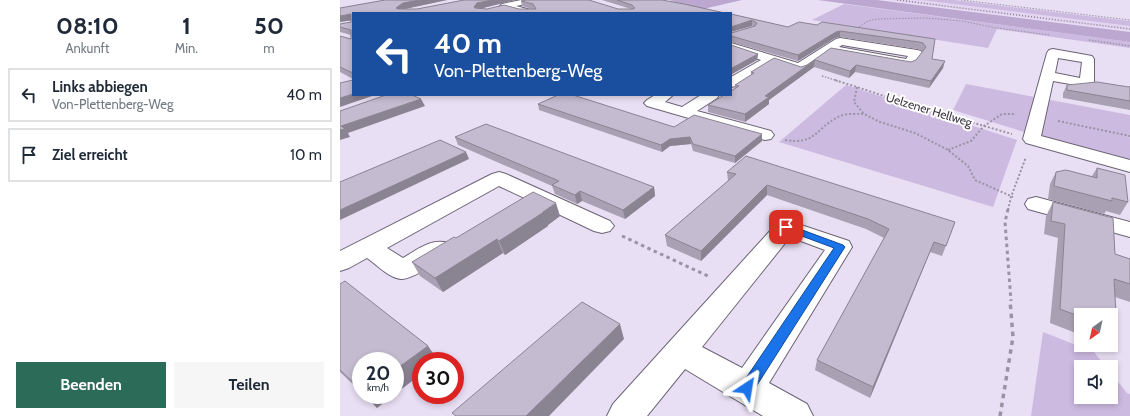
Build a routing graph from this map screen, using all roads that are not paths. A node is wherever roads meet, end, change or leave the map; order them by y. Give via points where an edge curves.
1 (532, 0) edge
2 (526, 12) edge
3 (732, 46) edge
4 (828, 49) junction
5 (771, 59) junction
6 (1047, 76) junction
7 (733, 81) edge
8 (1087, 83) junction
9 (1102, 85) edge
10 (664, 96) edge
11 (710, 96) edge
12 (684, 112) junction
13 (765, 135) road end
14 (1130, 166) edge
15 (533, 194) junction
16 (1036, 204) dead end
17 (512, 206) edge
18 (602, 226) road end
19 (1130, 230) edge
20 (457, 238) edge
21 (368, 247) junction
22 (340, 262) edge
23 (681, 351) junction
24 (747, 388) junction
25 (625, 416) edge
26 (795, 416) edge

1 - 2 street via 501,7
3 - 5 street
4 - 4 street via 909,63 917,54 840,41
4 - 5 street via 800,68
5 - 7 street
6 - 8 street
6 - 8 street via 1053,53 1093,55
6 - 14 street via 1032,139
8 - 9 street
10 - 12 street via 652,102
11 - 12 street
12 - 13 street
15 - 17 street
15 - 18 street
15 - 21 street via 499,178
16 - 19 street
20 - 21 street via 402,270
21 - 22 street
23 - 24 street
23 - 24 street via 786,227 840,247
23 - 25 street
24 - 26 street

